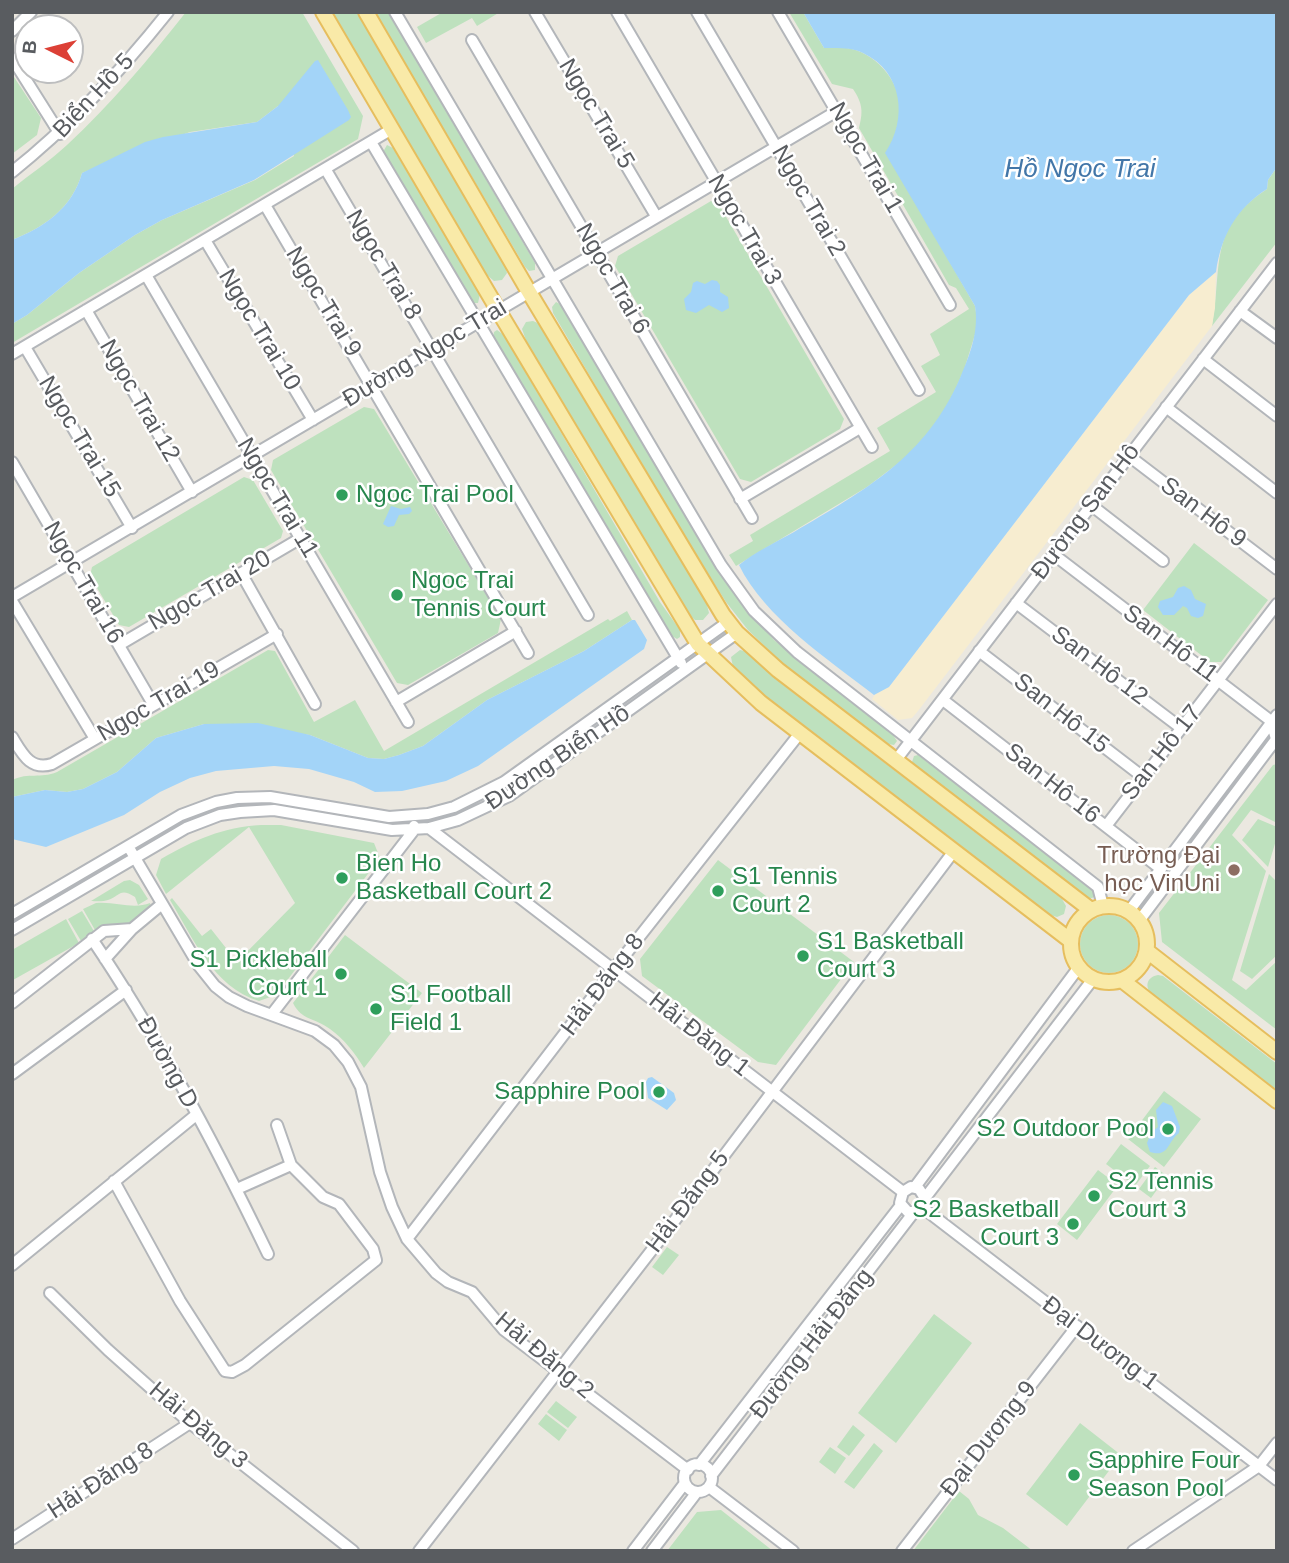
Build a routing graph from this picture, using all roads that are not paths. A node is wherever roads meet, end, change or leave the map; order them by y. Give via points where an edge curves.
1 (31, 12) edge
2 (168, 12) edge
3 (323, 12) edge
4 (366, 12) edge
5 (395, 12) edge
6 (536, 12) edge
7 (617, 12) edge
8 (697, 12) edge
9 (778, 12) edge
10 (12, 31) edge
11 (472, 40) dead end
12 (12, 58) edge
13 (837, 111) junction
14 (392, 129) junction
15 (60, 134) junction
16 (371, 142) junction
17 (776, 146) junction
18 (326, 170) junction
19 (12, 172) edge
20 (715, 181) junction
21 (265, 205) junction
22 (656, 216) junction
23 (205, 240) junction
24 (596, 252) junction
25 (1277, 263) edge
26 (146, 275) junction
27 (552, 278) junction
28 (529, 292) junction
29 (950, 305) dead end
30 (86, 310) junction
31 (498, 310) junction
32 (1240, 311) junction
33 (477, 323) junction
34 (1277, 338) edge
35 (25, 347) junction
36 (433, 349) junction
37 (12, 354) edge
38 (1203, 359) junction
39 (372, 385) junction
40 (919, 390) dead end
41 (1166, 407) junction
42 (1277, 416) edge
43 (313, 420) junction
44 (860, 428) junction
45 (872, 447) dead end
46 (1129, 456) junction
47 (252, 457) junction
48 (12, 462) edge
49 (192, 492) junction
50 (1277, 493) edge
51 (740, 499) junction
52 (1091, 505) junction
53 (751, 518) dead end
54 (132, 528) junction
55 (300, 538) junction
56 (1053, 554) junction
57 (1163, 561) dead end
58 (72, 563) junction
59 (1277, 569) edge
60 (241, 573) junction
61 (12, 599) edge
62 (1016, 603) junction
63 (1277, 604) edge
64 (588, 615) dead end
65 (733, 627) junction
66 (516, 631) junction
67 (277, 634) junction
68 (119, 645) junction
69 (703, 649) junction
70 (979, 652) junction
71 (528, 653) dead end
72 (678, 658) junction
73 (686, 670) junction
74 (1219, 681) junction
75 (943, 699) junction
76 (396, 702) junction
77 (153, 704) junction
78 (315, 704) dead end
79 (1274, 718) edge
80 (408, 722) dead end
81 (1181, 728) junction
82 (800, 733) junction
83 (1262, 734) junction
84 (12, 737) edge
85 (95, 739) junction
86 (1276, 739) edge
87 (910, 741) junction
88 (896, 760) junction
89 (1143, 777) junction
90 (428, 814) junction
91 (414, 816) junction
92 (1106, 826) junction
93 (429, 828) junction
94 (414, 830) junction
95 (128, 846) junction
96 (954, 851) junction
97 (135, 858) junction
98 (1161, 869) junction
99 (162, 904) junction
100 (1097, 908) junction
101 (12, 914) edge
102 (1134, 916) junction
103 (132, 929) junction
104 (12, 930) edge
105 (92, 939) junction
106 (1071, 941) junction
107 (1147, 951) junction
108 (105, 959) junction
109 (1079, 967) junction
110 (614, 970) junction
111 (1093, 979) junction
112 (1123, 981) junction
113 (126, 990) junction
114 (12, 1003) edge
115 (272, 1014) junction
116 (1277, 1052) edge
117 (12, 1073) edge
118 (771, 1091) junction
119 (1277, 1101) edge
120 (196, 1115) junction
121 (277, 1125) dead end
122 (291, 1165) junction
123 (114, 1181) junction
124 (915, 1187) junction
125 (237, 1189) junction
126 (903, 1192) junction
127 (901, 1205) junction
128 (921, 1206) junction
129 (407, 1239) junction
130 (268, 1254) dead end
131 (12, 1265) edge
132 (50, 1293) dead end
133 (1076, 1326) junction
134 (558, 1370) junction
135 (190, 1423) junction
136 (1277, 1443) edge
137 (699, 1465) junction
138 (1259, 1465) junction
139 (688, 1470) junction
140 (1277, 1479) edge
141 (710, 1481) junction
142 (685, 1483) junction
143 (697, 1492) junction
144 (12, 1539) edge
145 (353, 1551) edge
146 (419, 1551) edge
147 (633, 1551) edge
148 (652, 1551) edge
149 (793, 1551) edge
150 (902, 1551) edge
151 (1133, 1551) edge

1 - 10 street
2 - 15 street, Biển Hồ 5
3 - 14 main road
4 - 28 main road
5 - 27 street
6 - 22 street, Ngọc Trai 5
7 - 20 street, Ngọc Trai 3
8 - 17 street, Ngọc Trai 2
9 - 13 street, Ngọc Trai 1
11 - 24 street, Ngọc Trai 6
12 - 15 street
13 - 17 street, Đường Ngọc Trai
13 - 29 street, Ngọc Trai 1
14 - 16 street
14 - 31 main road
15 - 19 street, Biển Hồ 5
16 - 18 street
16 - 33 street
17 - 20 street, Đường Ngọc Trai
17 - 40 street, Ngọc Trai 2
18 - 21 street
18 - 36 street, Ngọc Trai 8
20 - 22 street, Đường Ngọc Trai
20 - 44 street, Ngọc Trai 3
21 - 23 street
21 - 39 street, Ngọc Trai 9
22 - 24 street, Đường Ngọc Trai
23 - 26 street
23 - 43 street, Ngọc Trai 10
24 - 27 street, Đường Ngọc Trai
24 - 51 street, Ngọc Trai 6
25 - 32 street, Đường San Hô
26 - 30 street
26 - 47 street, Ngọc Trai 11
27 - 28 street, Đường Ngọc Trai
27 - 87 street via 740,593 797,652
28 - 31 street, Đường Ngọc Trai
28 - 65 main road
30 - 35 street
30 - 49 street, Ngọc Trai 12
31 - 33 street, Đường Ngọc Trai
31 - 69 main road
32 - 34 street
32 - 38 street, Đường San Hô
33 - 36 street, Đường Ngọc Trai
33 - 72 street
35 - 37 street
35 - 54 street, Ngọc Trai 15
36 - 39 street, Đường Ngọc Trai
36 - 64 street, Ngọc Trai 8
38 - 41 street, Đường San Hô
38 - 42 street
39 - 43 street, Đường Ngọc Trai
39 - 66 street, Ngọc Trai 9
41 - 46 street, Đường San Hô
41 - 50 street
43 - 47 street, Đường Ngọc Trai
44 - 45 street, Ngọc Trai 3
44 - 51 street
46 - 52 street, Đường San Hô
46 - 59 street, San Hô 9
47 - 49 street, Đường Ngọc Trai
47 - 55 street, Ngọc Trai 11
48 - 58 street, Ngọc Trai 16
49 - 54 street, Đường Ngọc Trai
51 - 53 street, Ngọc Trai 6
52 - 56 street, Đường San Hô
52 - 57 street
54 - 58 street, Đường Ngọc Trai
55 - 60 street, Ngọc Trai 20
55 - 76 street, Ngọc Trai 11
56 - 62 street, Đường San Hô
56 - 74 street, San Hô 11
58 - 61 street, Đường Ngọc Trai
58 - 68 street, Ngọc Trai 16
60 - 67 street
60 - 68 street, Ngọc Trai 20
61 - 85 street
62 - 70 street, Đường San Hô
62 - 81 street, San Hô 12
63 - 74 street, San Hô 17
65 - 69 street, Đường Biển Hồ
65 - 88 main road via 778,670
66 - 71 street, Ngọc Trai 9
66 - 76 street
67 - 77 street, Ngọc Trai 19
67 - 78 street
68 - 77 street, Ngọc Trai 16
69 - 72 street, Đường Biển Hồ
69 - 73 street, Đường Biển Hồ
69 - 82 main road
70 - 75 street, Đường San Hô
70 - 89 street, San Hô 15
72 - 73 street
72 - 90 street, Đường Biển Hồ via 504,782 471,800
73 - 93 street, Đường Biển Hồ via 509,796
74 - 79 street, San Hô 11
74 - 81 street, San Hô 17
75 - 87 street, Đường San Hô
75 - 92 street, San Hô 16
76 - 80 street, Ngọc Trai 11
77 - 85 street, Ngọc Trai 19
79 - 83 street
79 - 86 street
81 - 89 street, San Hô 17
82 - 96 main road
82 - 110 street, Hải Đăng 8
83 - 86 street
83 - 98 street
84 - 85 street, Ngọc Trai 19 via 26,759 40,767
86 - 102 street
87 - 88 street, Đường San Hô
87 - 100 street via 1098,887
88 - 100 main road
89 - 92 street, San Hô 17
90 - 91 street, Đường Biển Hồ
90 - 93 street
91 - 94 street
91 - 95 street, Đường Biển Hồ via 372,815 278,798 237,798 188,812
92 - 98 street, San Hô 16
93 - 94 street, Đường Biển Hồ
93 - 110 street, Hải Đăng 1
94 - 97 street, Đường Biển Hồ via 368,827 274,810 240,812 196,824
94 - 115 street
95 - 97 street, Hải Đăng 2
95 - 101 street, Đường Biển Hồ
96 - 106 main road
96 - 118 street, Hải Đăng 5
97 - 99 street, Hải Đăng 2
97 - 104 street, Đường Biển Hồ
98 - 102 street
99 - 103 street
99 - 115 street, Hải Đăng 2 via 215,986 236,1001
100 - 102 main road via 1112,906
100 - 106 main road via 1079,921
102 - 107 main road via 1145,930
103 - 105 street via 108,930
103 - 108 street
105 - 108 street, Đường D
105 - 114 street
106 - 109 main road
107 - 112 main road via 1135,973
107 - 116 main road
108 - 113 street, Đường D
109 - 111 main road
109 - 124 street
110 - 118 street, Hải Đăng 1
110 - 129 street, Hải Đăng 8
111 - 112 main road
111 - 128 street, Đường Hải Đăng
112 - 119 main road
113 - 117 street
113 - 120 street, Đường D
115 - 129 street, Hải Đăng 2 via 321,1035 352,1067 364,1098 382,1182
118 - 126 street, Hải Đăng 1
118 - 134 street, Hải Đăng 5
120 - 123 street
120 - 125 street, Đường D
121 - 122 street
122 - 123 street via 323,1197 339,1204 373,1249 376,1260 232,1372 225,1371 180,1301
122 - 125 street
123 - 131 street
124 - 126 street
124 - 128 street via 923,1192
125 - 130 street, Đường D
126 - 127 street
127 - 128 street via 908,1212
127 - 137 street, Đường Hải Đăng
128 - 133 street, Đại Dương 1
128 - 141 street, Đường Hải Đăng
129 - 134 street, Hải Đăng 2 via 440,1277 472,1292 504,1329
132 - 135 street, Hải Đăng 3
133 - 138 street, Đại Dương 1
133 - 150 street, Đại Dương 9
134 - 139 street, Hải Đăng 2
134 - 146 street, Hải Đăng 5
135 - 144 street, Hải Đăng 8
135 - 145 street, Hải Đăng 3
136 - 138 street
137 - 139 street
137 - 141 street via 709,1470
138 - 140 street, Đại Dương 1
138 - 151 street
139 - 142 street
141 - 143 street
141 - 149 street
142 - 143 street
142 - 147 street
143 - 148 street

